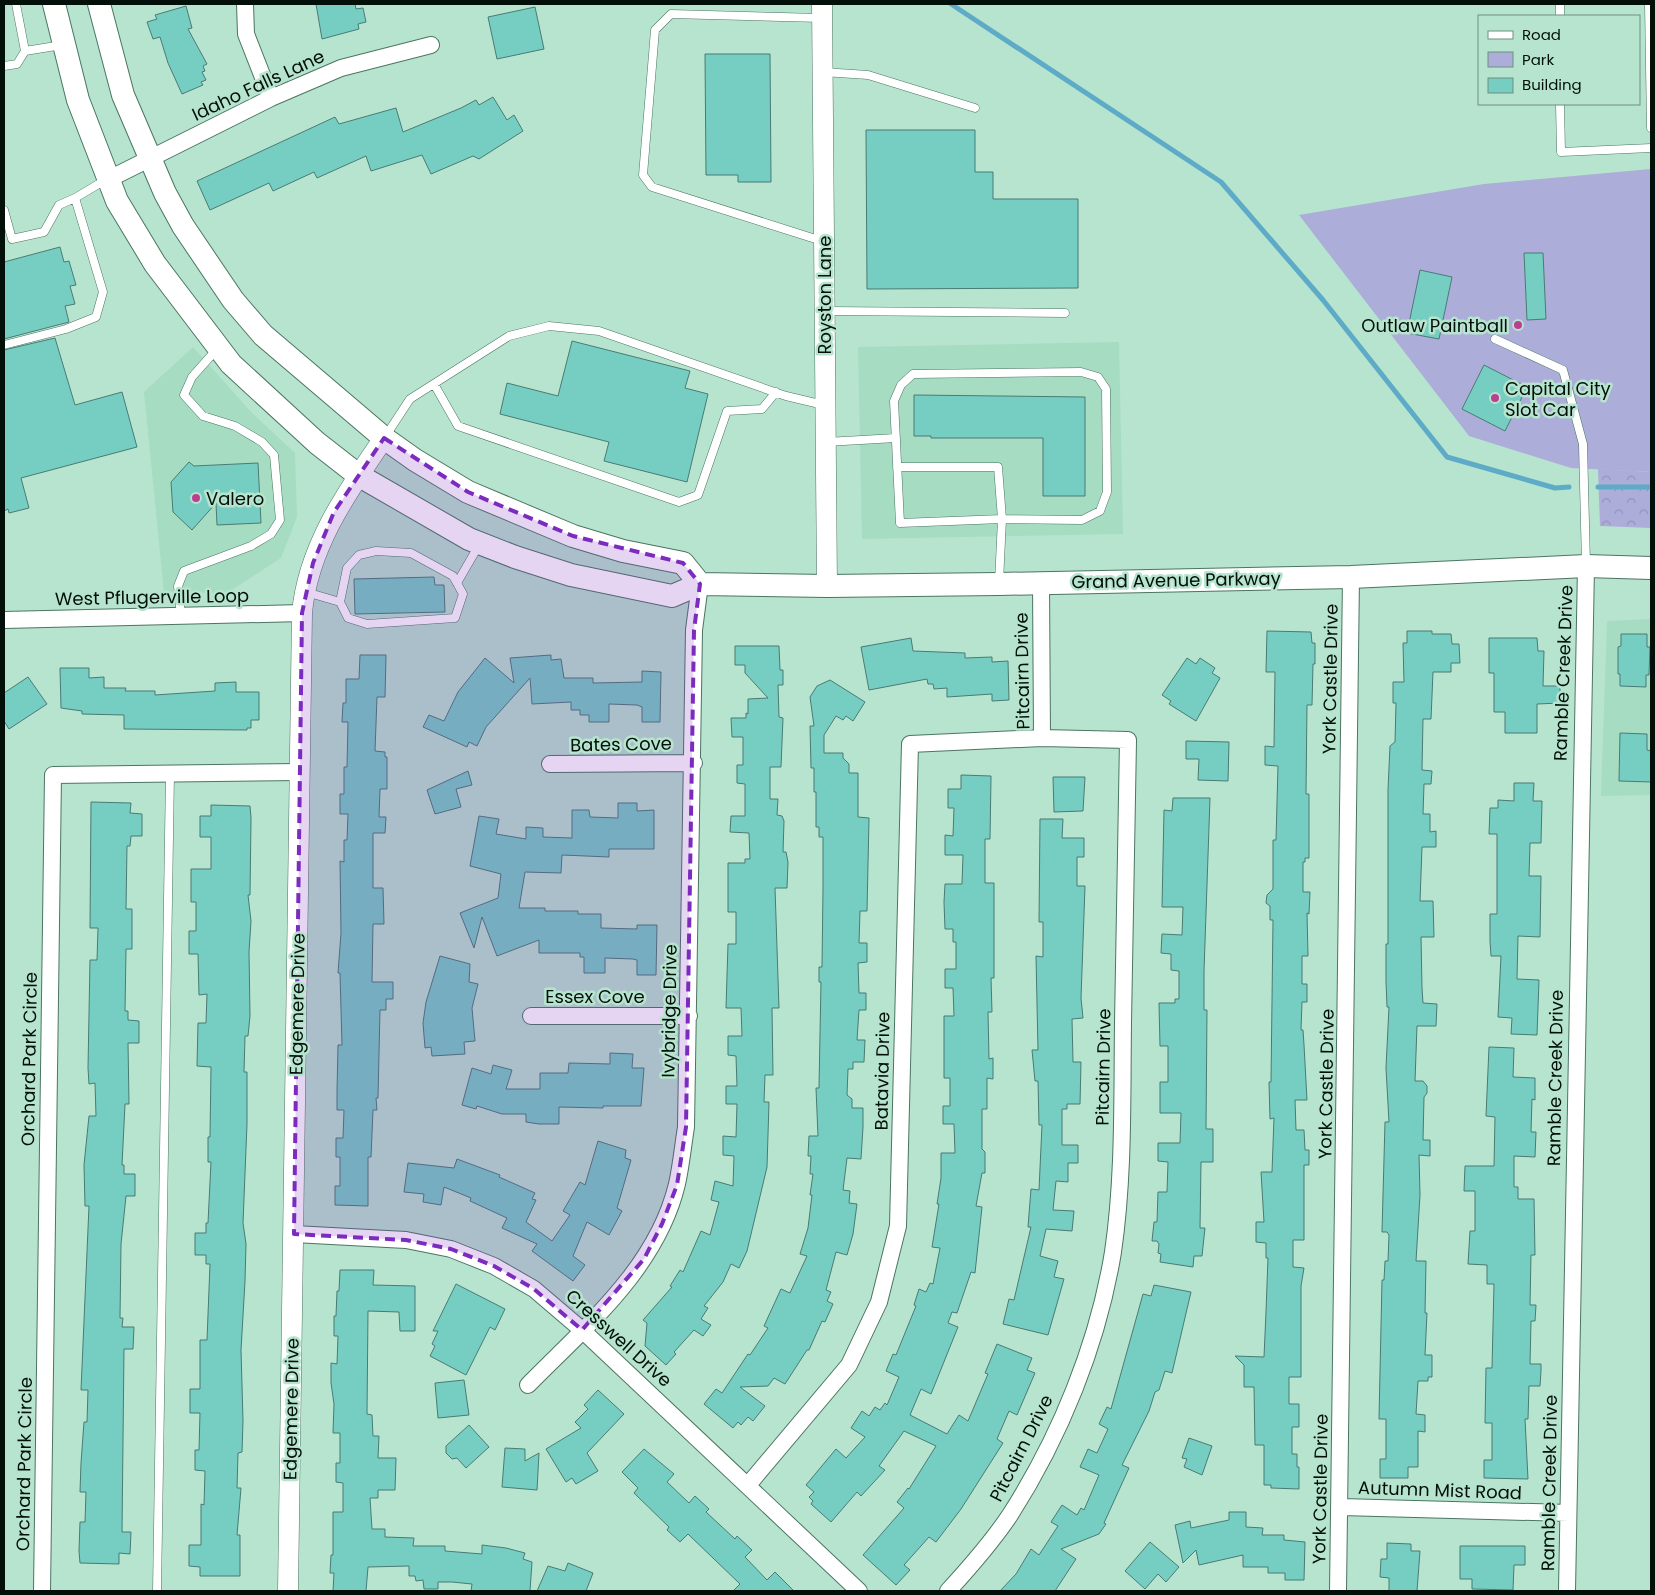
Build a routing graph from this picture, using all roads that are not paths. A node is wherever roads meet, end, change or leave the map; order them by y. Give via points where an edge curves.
1 (16, 4) edge
2 (54, 4) edge
3 (99, 4) edge
4 (246, 4) edge
5 (1650, 4) edge
6 (822, 11) edge
7 (63, 44) junction
8 (431, 45) dead end
9 (25, 51) junction
10 (4, 66) edge
11 (823, 72) junction
12 (271, 98) junction
13 (1560, 105) edge
14 (975, 108) dead end
15 (1651, 128) edge
16 (1651, 148) edge
17 (150, 158) junction
18 (109, 179) junction
19 (75, 198) junction
20 (4, 210) edge
21 (6, 224) edge
22 (824, 241) junction
23 (824, 311) junction
24 (1065, 313) dead end
25 (1495, 339) dead end
26 (4, 345) edge
27 (218, 347) junction
28 (434, 384) junction
29 (776, 392) junction
30 (825, 405) junction
31 (384, 438) junction
32 (896, 438) junction
33 (826, 442) junction
34 (897, 467) junction
35 (358, 475) junction
36 (1002, 519) junction
37 (480, 543) junction
38 (1586, 566) junction
39 (1651, 568) edge
40 (1352, 577) junction
41 (457, 582) junction
42 (1041, 583) junction
43 (700, 584) junction
44 (999, 584) junction
45 (827, 586) junction
46 (304, 592) junction
47 (340, 602) junction
48 (302, 614) junction
49 (181, 616) junction
50 (4, 620) edge
51 (1042, 738) junction
52 (694, 763) junction
53 (550, 764) dead end
54 (300, 772) junction
55 (170, 774) junction
56 (530, 1016) dead end
57 (689, 1016) junction
58 (294, 1234) junction
59 (582, 1330) junction
60 (528, 1385) dead end
61 (748, 1485) junction
62 (1341, 1507) junction
63 (1568, 1514) junction
64 (42, 1591) edge
65 (157, 1591) edge
66 (288, 1591) edge
67 (858, 1591) edge
68 (948, 1591) edge
69 (1338, 1591) edge
70 (1567, 1591) edge

1 - 9 lane
2 - 7 main road, Grand Avenue Parkway
3 - 17 main road via 123,95
4 - 12 street via 246,34
5 - 15 lane
6 - 11 street, Royston Lane
6 - 22 lane via 671,14 655,30 643,175 652,187
7 - 9 lane
7 - 18 main road, Grand Avenue Parkway via 78,100
8 - 12 street, Idaho Falls Lane via 341,68
9 - 10 lane via 17,64
11 - 14 lane via 868,75
11 - 22 street, Royston Lane
12 - 17 street, Idaho Falls Lane
13 - 16 lane via 1560,152
17 - 18 street, Idaho Falls Lane
17 - 31 main road via 183,226 233,300 263,335
18 - 19 lane
18 - 27 main road, Grand Avenue Parkway via 117,201 156,264
19 - 21 lane via 59,205 44,232 12,239
19 - 26 lane via 102,292 96,317
20 - 21 lane
22 - 23 street, Royston Lane
23 - 24 lane
23 - 30 street, Royston Lane
25 - 38 lane via 1563,370 1582,444
27 - 35 main road, Grand Avenue Parkway via 273,403
27 - 49 lane via 192,377 184,395 203,416 235,426 262,442 274,455 280,520 271,534 251,546 184,572 178,586
28 - 29 lane via 509,336 549,326 599,331
28 - 29 lane via 458,426 679,502 698,495 727,411 762,408
28 - 31 lane via 410,399
29 - 30 lane
30 - 33 street, Royston Lane
31 - 35 street, Edgemere Drive
31 - 43 main road via 476,495 573,536 623,551 683,563
32 - 33 lane
32 - 34 lane
32 - 36 lane via 894,401 901,385 913,374 1081,372 1098,377 1106,389 1107,492 1100,511 1082,520
33 - 45 street, Royston Lane
34 - 36 lane via 998,467
34 - 36 lane via 900,523
35 - 37 main road, Grand Avenue Parkway
35 - 46 street, Edgemere Drive via 334,512
36 - 44 lane
37 - 41 lane
37 - 43 main road, Grand Avenue Parkway via 571,575 672,596
38 - 39 main road, Grand Avenue Parkway
38 - 40 main road, Grand Avenue Parkway
38 - 63 street, Ramble Creek Drive
40 - 42 main road, Grand Avenue Parkway
40 - 62 street, York Castle Drive
41 - 47 lane via 453,576 411,553 376,551 359,555 347,568
41 - 47 lane via 463,594 455,618 367,624 348,618
42 - 44 main road, Grand Avenue Parkway
42 - 51 street, Pitcairn Drive
43 - 45 main road, Grand Avenue Parkway
43 - 52 street, Ivybridge Drive via 694,630
44 - 45 main road, Grand Avenue Parkway
46 - 47 lane
46 - 48 street, Edgemere Drive
48 - 49 street, West Pflugerville Loop
48 - 54 street, Edgemere Drive
49 - 50 street, West Pflugerville Loop
51 - 61 street, Batavia Drive via 910,744 898,1226 879,1302 849,1365
51 - 68 street, Pitcairn Drive via 1128,740 1121,1176 1115,1234 1082,1369 1053,1437 1010,1515
52 - 53 street, Bates Cove
52 - 57 street, Ivybridge Drive
54 - 55 street, Orchard Park Circle
54 - 58 street, Edgemere Drive
55 - 64 street, Orchard Park Circle via 53,775
55 - 65 lane
56 - 57 street, Essex Cove
57 - 59 street, Ivybridge Drive via 686,1128 677,1185 644,1260 620,1291
58 - 59 street, Cresswell Drive via 406,1240 451,1249 494,1266 534,1289
58 - 66 street, Edgemere Drive
59 - 60 street, Ivybridge Drive
59 - 61 street, Cresswell Drive
61 - 67 street, Cresswell Drive
62 - 63 street, Autumn Mist Road
62 - 69 street, York Castle Drive
63 - 70 street, Ramble Creek Drive

